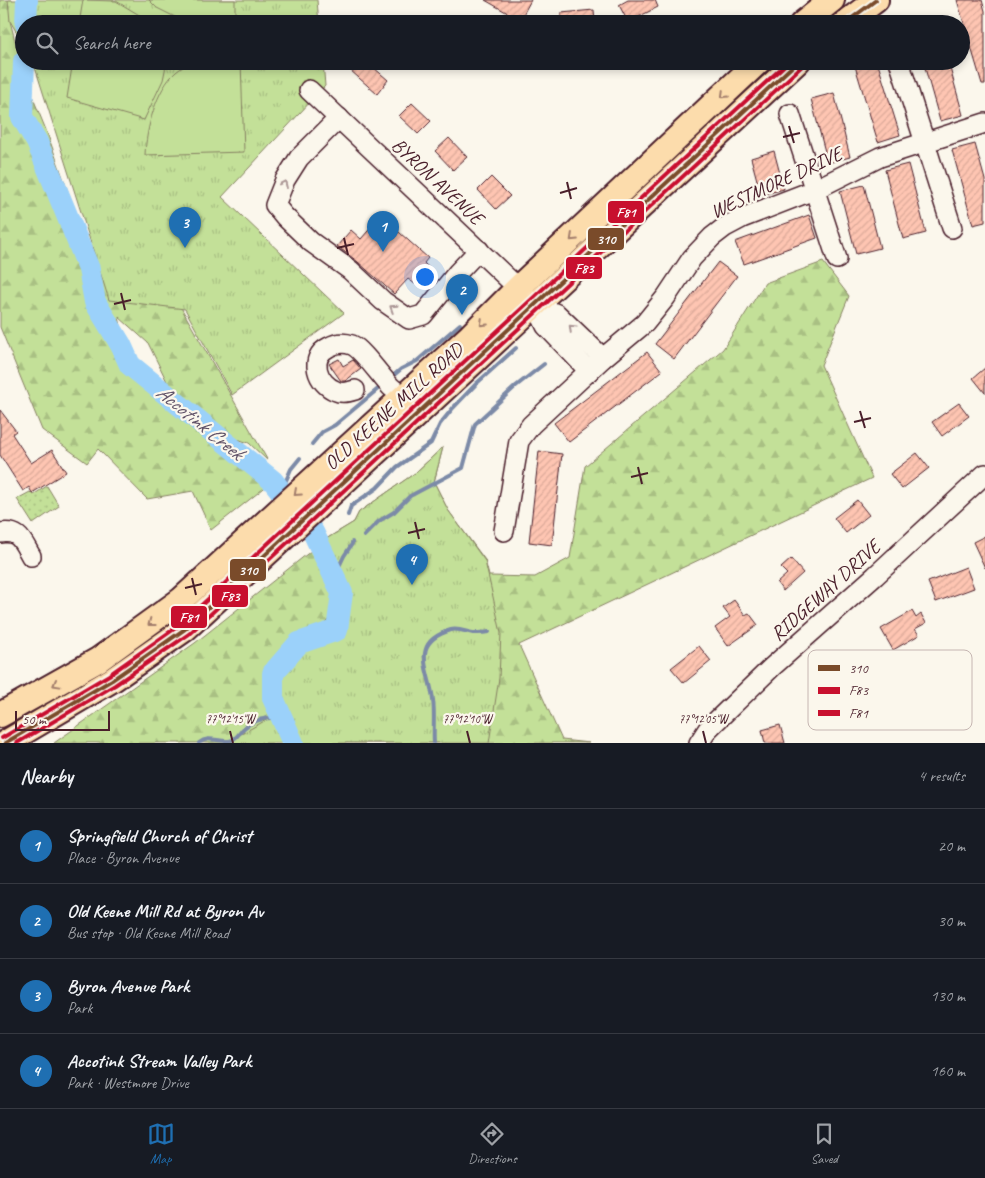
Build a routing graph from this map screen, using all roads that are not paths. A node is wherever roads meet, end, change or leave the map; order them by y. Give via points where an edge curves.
1 (832, 0) edge
2 (876, 0) edge
3 (813, 15) edge
4 (856, 15) edge
5 (749, 70) edge
6 (788, 70) edge
7 (902, 70) edge
8 (309, 90) dead end
9 (790, 114) dead end
10 (339, 118) junction
11 (985, 123) edge
12 (924, 142) junction
13 (814, 190) junction
14 (952, 228) dead end
15 (478, 250) junction
16 (837, 259) dead end
17 (518, 288) junction
18 (536, 305) junction
19 (604, 358) junction
20 (589, 371) junction
21 (355, 390) dead end
22 (404, 396) junction
23 (985, 474) edge
24 (504, 531) dead end
25 (0, 533) edge
26 (31, 556) dead end
27 (0, 715) edge
28 (6, 743) edge
29 (699, 743) edge

1 - 3 main road
2 - 4 main road
5 -> 17 main road, OLD KEENE MILL ROAD
6 - 18 main road, OLD KEENE MILL ROAD
7 - 12 street
8 - 10 street, BYRON AVENUE
9 - 13 street
10 - 15 street, BYRON AVENUE
15 -> 10 street via 423,315 409,319 311,242 275,205 299,158
11 - 12 street, WESTMORE DRIVE
12 - 13 street, WESTMORE DRIVE via 880,157
12 - 14 street
13 - 16 street
13 - 19 street, WESTMORE DRIVE via 742,218 712,237 692,258 645,323
15 - 17 street, BYRON AVENUE
17 - 18 street, BYRON AVENUE
17 -> 22 main road, OLD KEENE MILL ROAD
19 -> 18 street via 557,314
18 - 20 street via 546,326
18 - 28 main road, OLD KEENE MILL ROAD via 185,629 112,680
19 - 20 street, WESTMORE DRIVE
20 - 24 street, WESTMORE DRIVE via 531,425 519,441
21 - 22 street via 336,392 319,376 318,356 327,348 338,343 353,345 392,389
22 -> 27 main road, OLD KEENE MILL ROAD via 181,600 84,668
23 - 29 street, RIDGEWAY DRIVE via 772,667 708,729
25 - 26 street via 12,532 20,537

